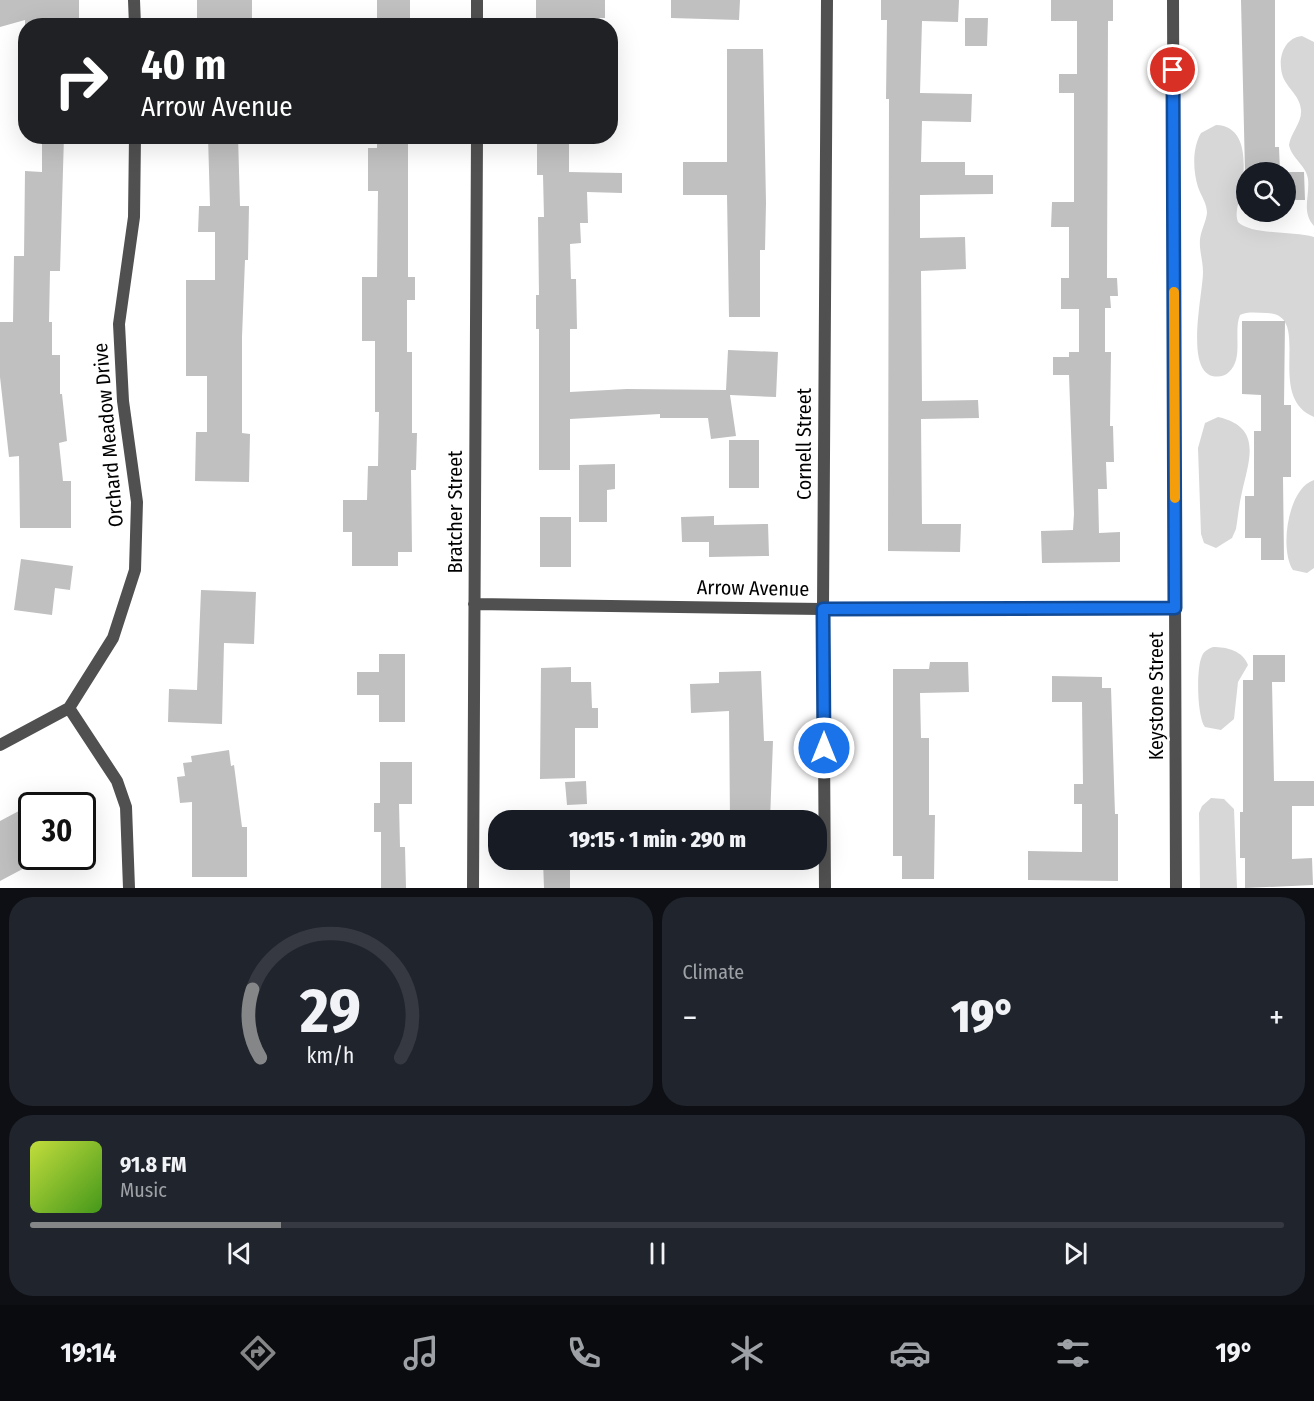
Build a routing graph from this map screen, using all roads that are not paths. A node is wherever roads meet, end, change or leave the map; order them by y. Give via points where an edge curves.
1 (134, 0) edge
2 (477, 0) edge
3 (827, 0) edge
4 (1173, 0) edge
5 (135, 18) edge
6 (477, 18) edge
7 (135, 144) edge
8 (477, 144) edge
9 (474, 604) junction
10 (1175, 608) junction
11 (823, 609) junction
12 (69, 708) junction
13 (0, 745) edge
14 (129, 888) edge
15 (473, 888) edge
16 (825, 888) edge
17 (1176, 888) edge

1 - 5 street
2 - 6 street
3 - 11 street, Cornell Street
4 - 10 street, Keystone Street
7 - 12 street, Orchard Meadow Drive via 134,217 119,324 123,401 137,502 135,570 113,638
8 - 9 street, Bratcher Street
9 - 11 street, Arrow Avenue
9 - 15 street, Bratcher Street
10 - 11 street, Arrow Avenue
10 - 17 street, Keystone Street
11 - 16 street, Cornell Street
12 - 13 street, Orchard Meadow Drive
12 - 14 street via 117,781 126,807

